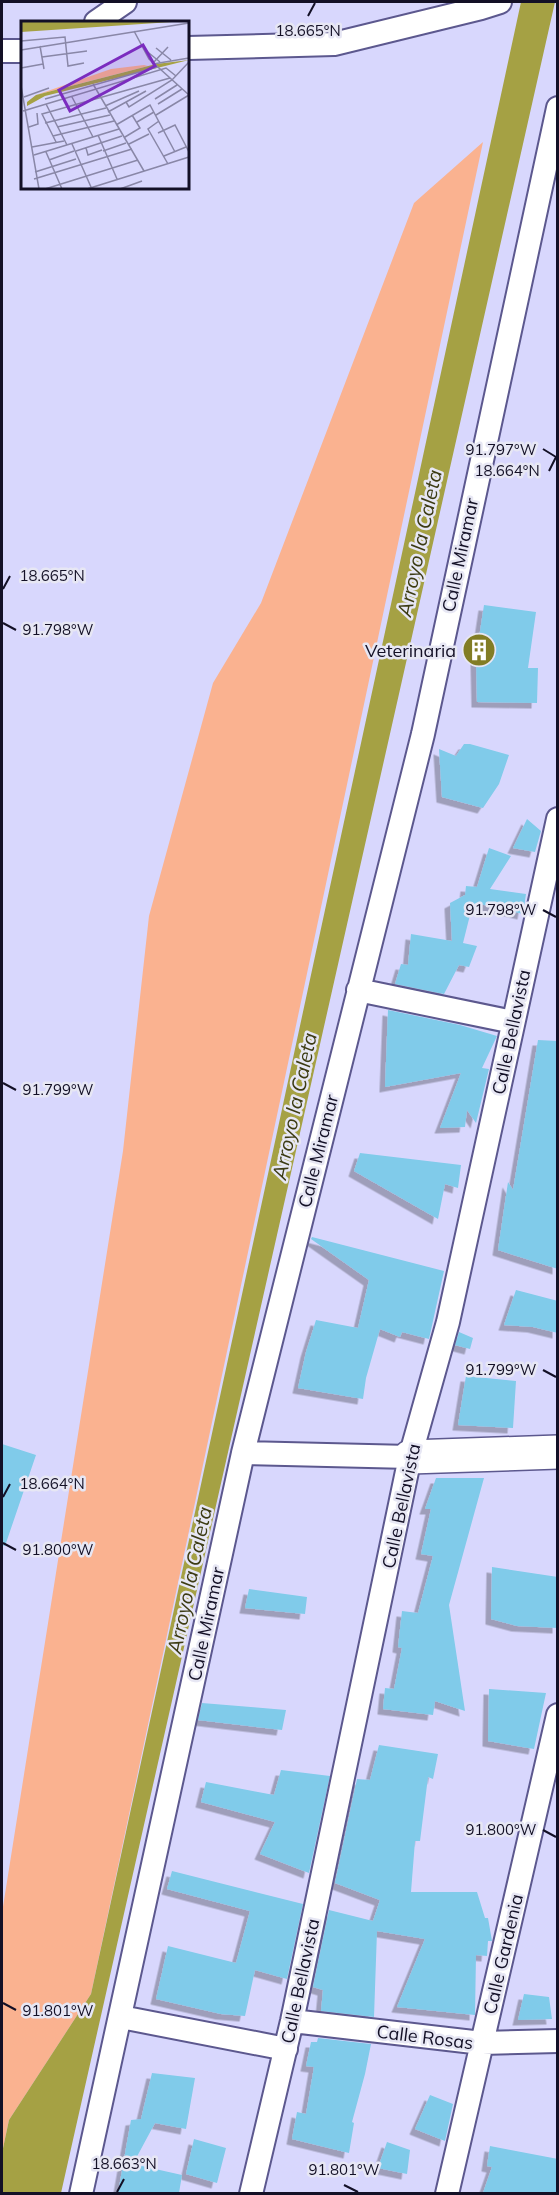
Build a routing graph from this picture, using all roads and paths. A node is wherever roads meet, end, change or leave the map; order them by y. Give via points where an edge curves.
1 (125, 2) edge
2 (489, 3) edge
3 (97, 21) edge
4 (189, 48) edge
5 (2, 51) edge
6 (21, 51) edge
7 (558, 108) edge
8 (558, 819) edge
9 (358, 990) junction
10 (513, 1023) junction
11 (558, 1452) edge
12 (243, 1453) junction
13 (410, 1457) junction
14 (558, 1715) edge
15 (121, 2017) junction
16 (292, 2021) junction
17 (558, 2041) edge
18 (482, 2043) junction
19 (286, 2049) junction
20 (81, 2193) edge
21 (251, 2193) edge
22 (447, 2193) edge

1 - 3 street
2 - 4 street via 334,44
5 - 6 street
7 - 9 street, Calle Miramar via 423,734
8 - 10 street, Calle Bellavista
9 - 10 street
9 - 12 street, Calle Miramar
10 - 13 street, Calle Bellavista via 448,1322
11 - 13 street
12 - 13 street
12 - 15 street, Calle Miramar
13 - 16 street, Calle Bellavista
14 - 18 street, Calle Gardenia
15 - 19 street
15 - 20 street, Calle Miramar
16 - 18 street, Calle Rosas
16 - 19 street, Calle Bellavista
17 - 18 street, Calle Rosas
18 - 22 street, Calle Gardenia
19 - 21 street, Calle Bellavista

